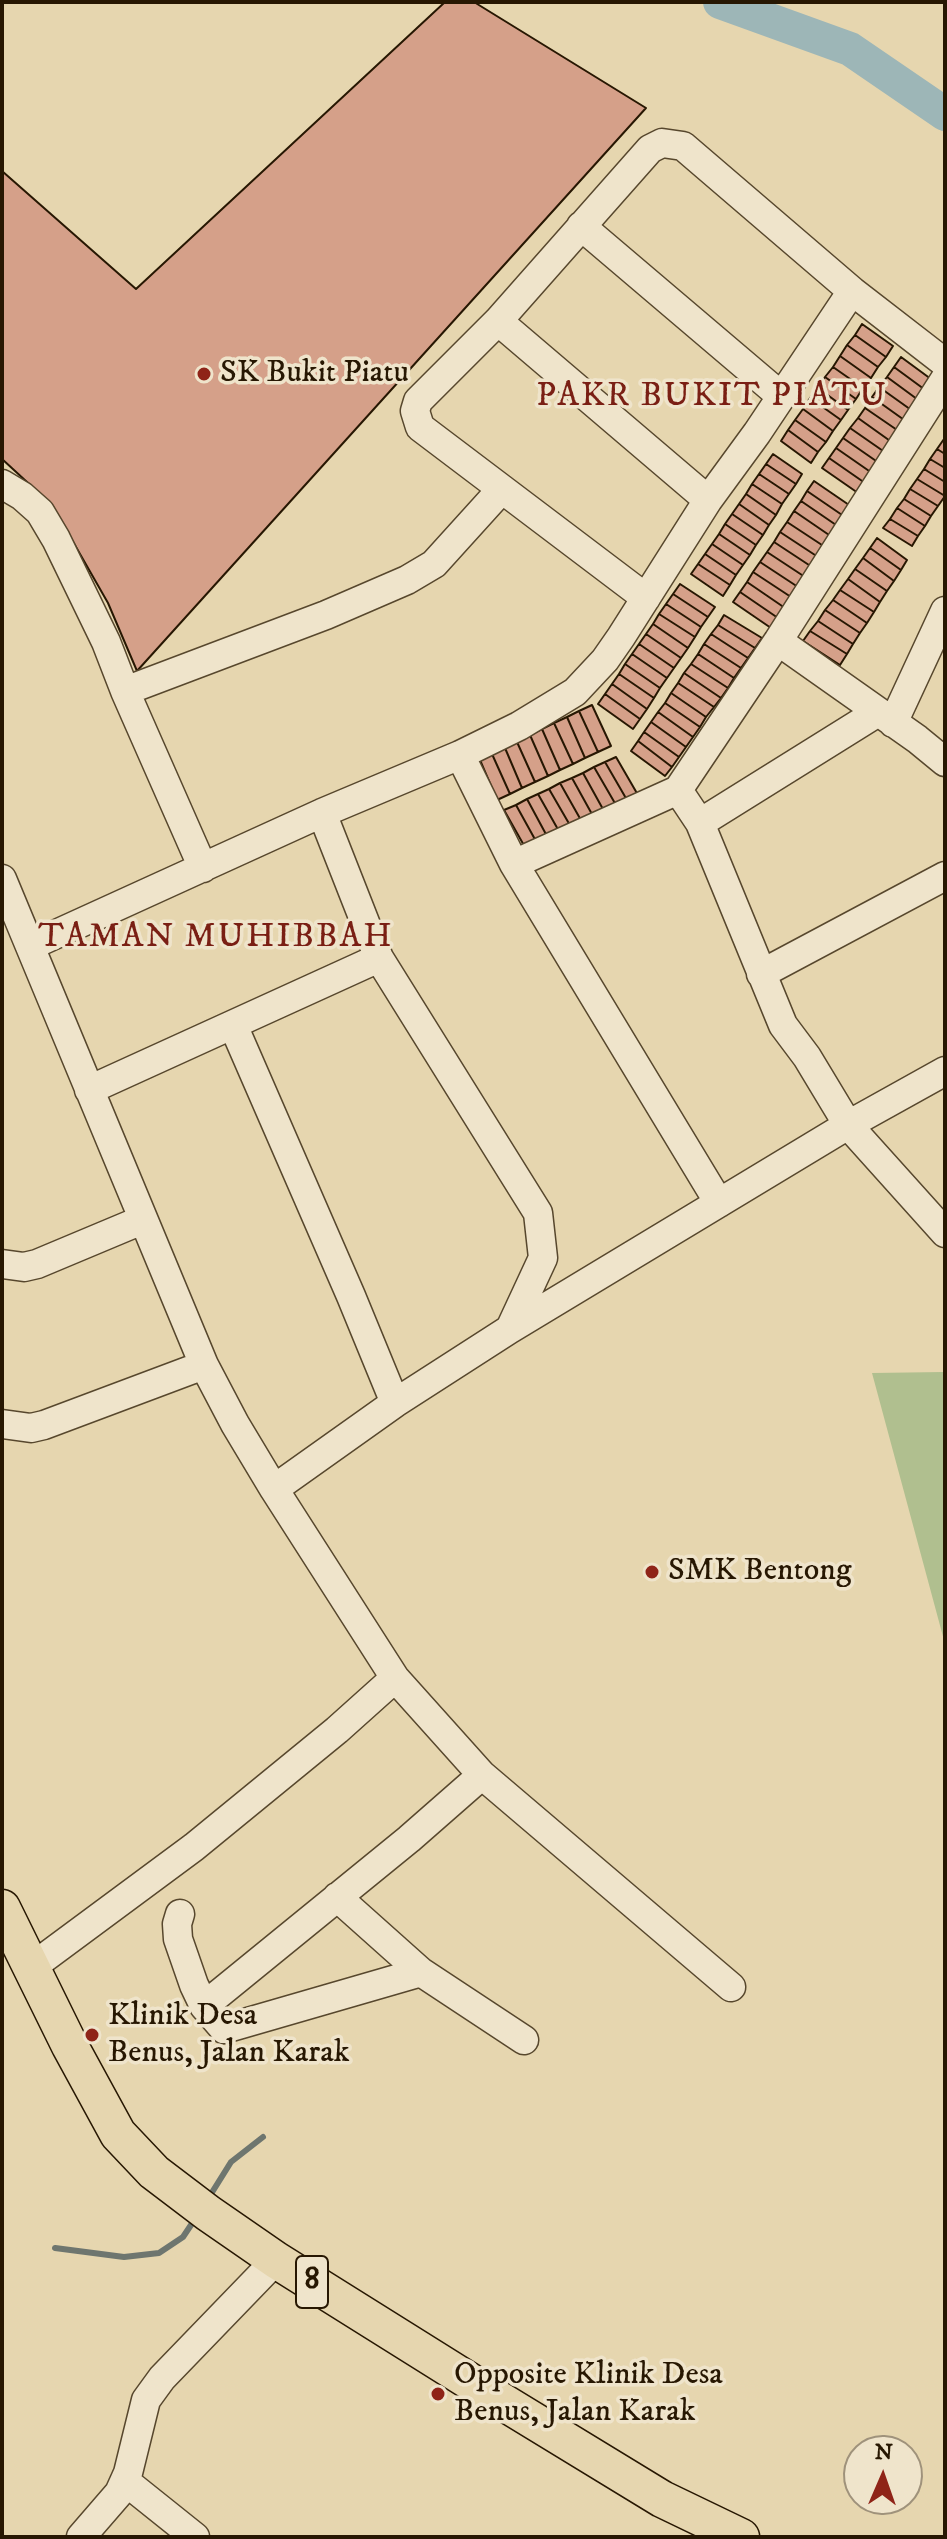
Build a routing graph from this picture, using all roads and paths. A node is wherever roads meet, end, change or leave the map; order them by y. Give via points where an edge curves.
1 (581, 226) junction
2 (852, 291) junction
3 (498, 321) junction
4 (945, 363) edge
5 (945, 379) edge
6 (781, 396) junction
7 (2, 484) edge
8 (501, 490) junction
9 (708, 500) junction
10 (646, 598) junction
11 (945, 611) edge
12 (778, 641) junction
13 (125, 691) junction
14 (886, 718) junction
15 (460, 755) junction
16 (945, 762) edge
17 (678, 790) junction
18 (322, 813) junction
19 (700, 823) junction
20 (514, 864) junction
21 (203, 868) junction
22 (945, 876) edge
23 (2, 879) edge
24 (30, 946) junction
25 (379, 958) junction
26 (761, 974) junction
27 (233, 1025) junction
28 (945, 1071) edge
29 (89, 1090) junction
30 (848, 1125) junction
31 (719, 1203) junction
32 (142, 1220) junction
33 (945, 1233) edge
34 (2, 1264) edge
35 (510, 1329) junction
36 (204, 1365) junction
37 (395, 1403) junction
38 (2, 1424) edge
39 (274, 1489) junction
40 (395, 1678) junction
41 (482, 1775) junction
42 (337, 1897) junction
43 (180, 1914) dead end
44 (6, 1925) edge
45 (32, 1967) junction
46 (421, 1972) junction
47 (731, 1987) dead end
48 (204, 2006) junction
49 (524, 2040) dead end
50 (276, 2260) junction
51 (125, 2481) junction
52 (81, 2537) edge
53 (195, 2537) edge
54 (741, 2537) edge

1 - 2 street via 650,149 672,143 683,146
1 - 3 street
1 - 6 street
2 - 4 street
2 - 6 street
3 - 8 street via 418,401 415,411 420,427
3 - 9 street
5 - 12 street
6 - 9 street
7 - 13 street via 40,512
8 - 10 street
8 - 13 street via 434,564 407,580
9 - 10 street
10 - 15 street via 605,660 575,692
11 - 14 street
12 - 14 street
12 - 17 street
13 - 21 street
14 - 16 street
14 - 19 street
15 - 18 street
15 - 20 street
17 - 19 street
17 - 20 street
18 - 21 street
18 - 25 street
19 - 26 street
20 - 31 street
21 - 24 street
22 - 26 street
23 - 24 street
24 - 29 street
25 - 27 street
25 - 35 street via 538,1213 543,1258
26 - 30 street via 783,1025
27 - 29 street
27 - 37 street
28 - 30 street
29 - 32 street
30 - 31 street
30 - 33 street
31 - 35 street
32 - 34 street via 37,1264
32 - 36 street
35 - 37 street
36 - 38 street via 44,1425
36 - 39 street
37 - 39 street
39 - 40 street
40 - 41 street
40 - 45 street via 216,1829
41 - 42 street
41 - 47 street
42 - 46 street
42 - 48 street
43 - 48 street via 178,1939
44 - 45 main road, 8
45 - 50 main road, 8 via 118,2134 154,2172
46 - 48 street via 224,2029
46 - 49 street
50 - 51 street via 146,2400
50 - 54 main road, 8 via 662,2499
51 - 52 street
51 - 53 street

